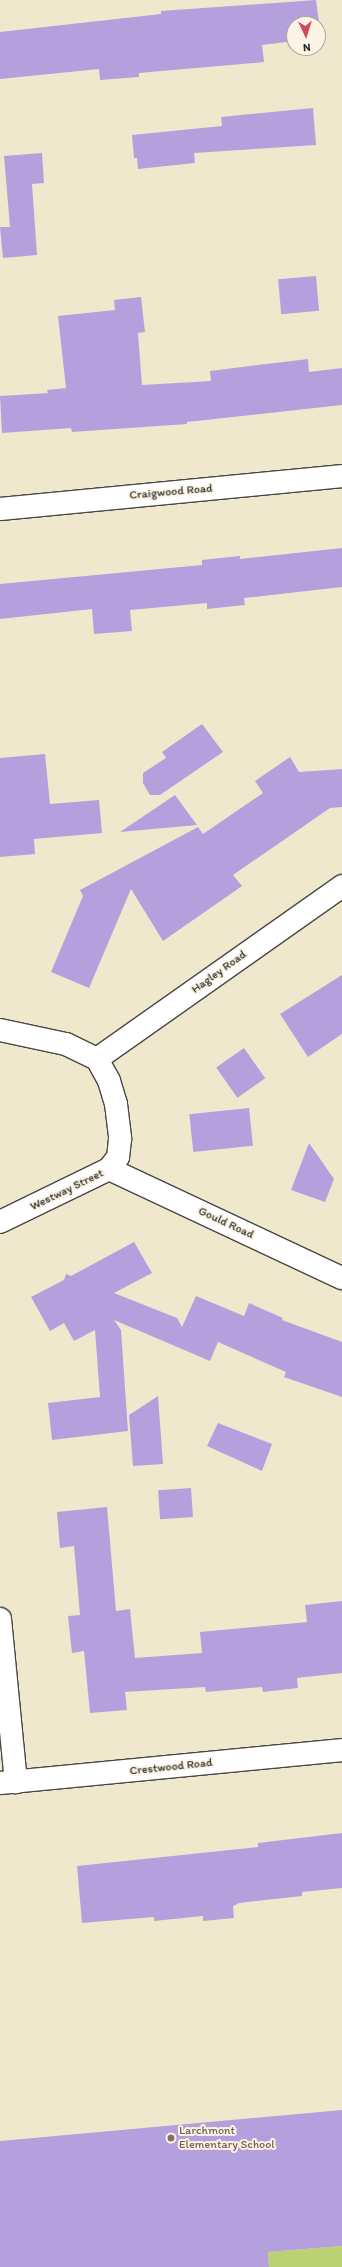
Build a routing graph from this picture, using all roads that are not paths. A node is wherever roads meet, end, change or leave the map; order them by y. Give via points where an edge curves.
1 (342, 476) edge
2 (0, 509) edge
3 (342, 886) edge
4 (0, 1030) edge
5 (97, 1059) junction
6 (109, 1169) junction
7 (0, 1222) edge
8 (342, 1278) edge
9 (0, 1619) edge
10 (342, 1750) edge
11 (8, 1783) edge

1 - 2 street, Craigwood Road
3 - 5 street, Hagley Road
4 - 5 street via 66,1044
5 - 6 street, Westway Street via 109,1081 116,1104 120,1139 118,1157
6 - 7 street, Westway Street
6 - 8 street, Gould Road
9 - 11 street
10 - 11 street, Crestwood Road

